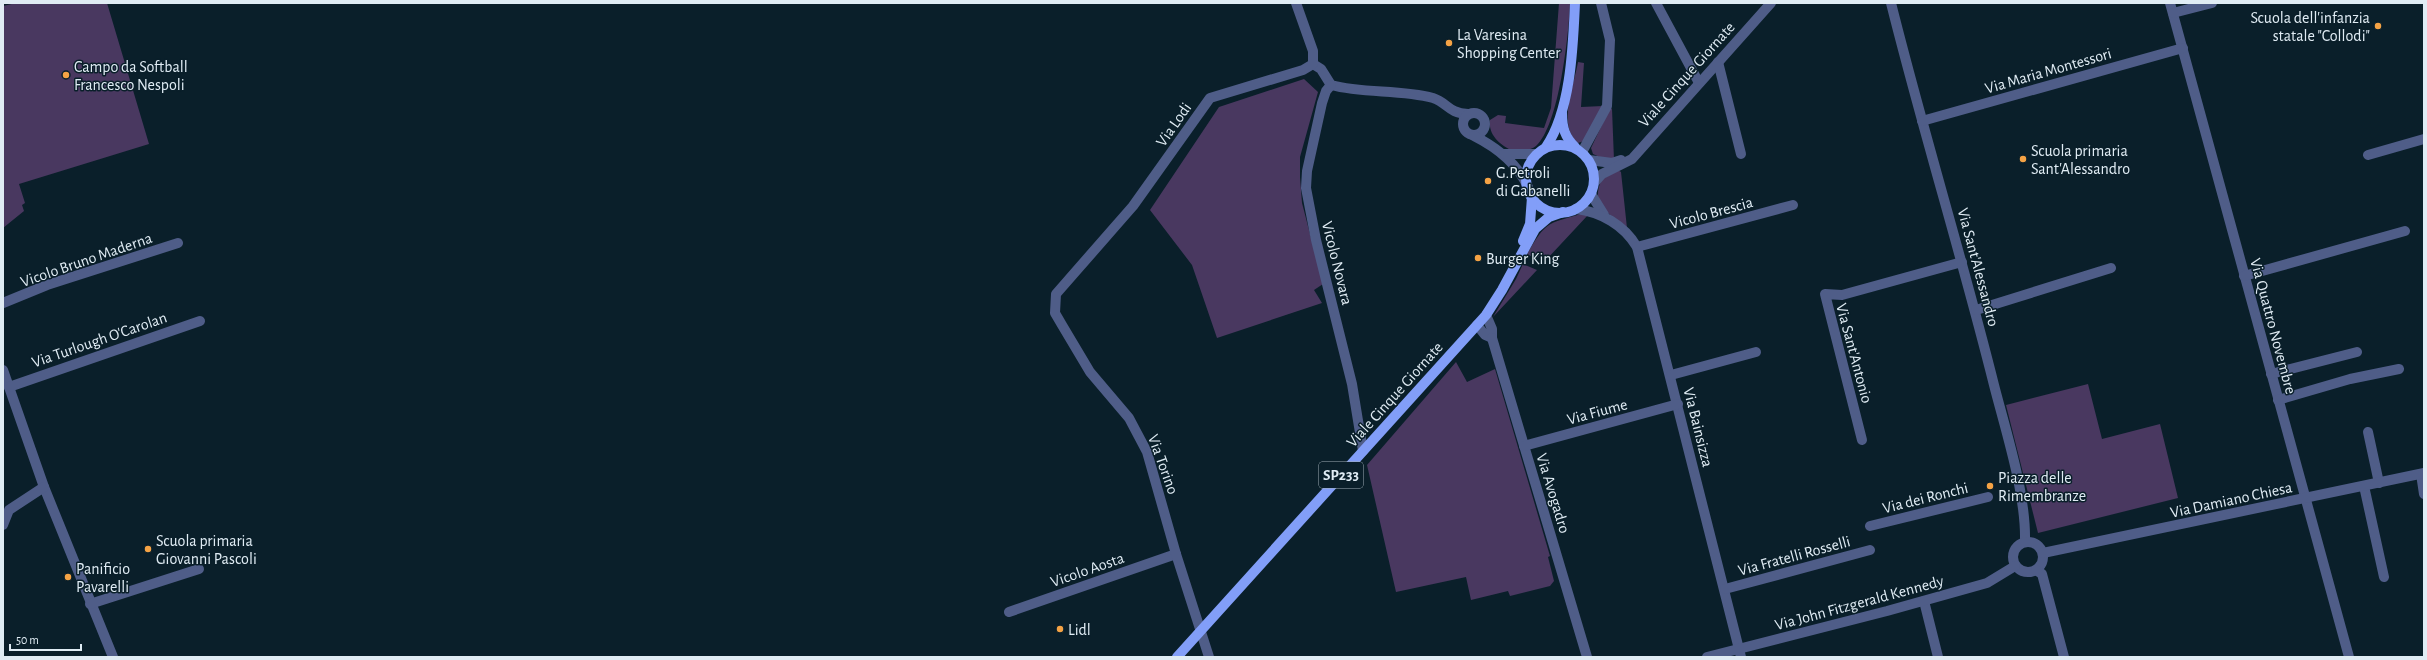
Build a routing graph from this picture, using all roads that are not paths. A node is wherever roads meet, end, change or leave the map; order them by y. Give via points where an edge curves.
1 (1296, 3) edge
2 (1575, 3) edge
3 (1601, 3) edge
4 (1656, 3) edge
5 (1771, 3) edge
6 (1891, 3) edge
7 (2212, 3) edge
8 (2172, 8) edge
9 (2183, 48) junction
10 (1718, 62) junction
11 (1313, 64) junction
12 (1699, 83) junction
13 (1331, 85) junction
14 (1562, 108) junction
15 (1449, 109) junction
16 (1468, 114) junction
17 (1922, 120) junction
18 (1485, 125) junction
19 (1463, 129) junction
20 (1474, 136) junction
21 (2424, 139) edge
22 (1492, 146) junction
23 (1546, 148) junction
24 (1640, 148) junction
25 (1504, 154) junction
26 (1536, 154) junction
27 (1583, 154) junction
28 (1741, 154) dead end
29 (2368, 155) dead end
30 (1594, 183) junction
31 (1528, 187) junction
32 (1591, 194) junction
33 (1532, 197) junction
34 (1793, 205) dead end
35 (1576, 209) junction
36 (1563, 212) junction
37 (1605, 217) junction
38 (2405, 231) dead end
39 (178, 243) dead end
40 (1637, 248) junction
41 (1962, 262) junction
42 (2111, 268) dead end
43 (2244, 276) junction
44 (1502, 290) junction
45 (3, 303) edge
46 (1055, 304) joint
47 (1976, 310) junction
48 (1486, 315) junction
49 (200, 321) dead end
50 (1477, 325) junction
51 (1492, 338) junction
52 (1756, 352) dead end
53 (2357, 352) dead end
54 (2399, 369) dead end
55 (3, 370) edge
56 (2271, 374) junction
57 (1671, 375) junction
58 (9, 387) junction
59 (2278, 400) junction
60 (1678, 404) junction
61 (2368, 432) dead end
62 (1862, 440) dead end
63 (1524, 446) junction
64 (1363, 451) junction
65 (2422, 474) edge
66 (2379, 483) junction
67 (2364, 486) junction
68 (44, 487) junction
69 (2424, 494) edge
70 (1988, 497) dead end
71 (2304, 499) junction
72 (6, 506) edge
73 (3, 524) edge
74 (1870, 526) dead end
75 (2025, 542) junction
76 (1870, 550) dead end
77 (2043, 553) junction
78 (1176, 554) junction
79 (2015, 566) junction
80 (200, 569) dead end
81 (2036, 570) junction
82 (2384, 577) dead end
83 (1725, 588) junction
84 (1924, 601) junction
85 (90, 604) junction
86 (1009, 612) dead end
87 (1201, 630) junction
88 (1740, 653) edge
89 (112, 657) edge
90 (1177, 657) edge
91 (1209, 657) edge
92 (1587, 657) edge
93 (1708, 657) edge
94 (1938, 657) edge
95 (2064, 657) edge
96 (2349, 657) edge

1 - 11 street via 1313,51
2 - 14 main road via 1571,64
3 - 27 street via 1610,40 1607,106
4 - 12 street
5 - 10 street, Viale Cinque Giornate
6 - 17 street, Via Sant'Alessandro
7 - 8 street
8 - 9 street, Via Quattro Novembre
9 - 17 street, Via Maria Montessori
9 - 43 street, Via Quattro Novembre
10 - 12 street, Viale Cinque Giornate
10 - 28 street
11 - 13 street via 1321,69
11 - 46 street, Via Lodi via 1303,70 1210,98 1133,206 1056,294
12 - 24 street, Viale Cinque Giornate
13 - 15 street via 1345,89 1433,98
13 - 64 street, Vicolo Novara via 1322,103 1307,171 1306,188 1316,240 1352,384
14 - 23 main road
14 - 27 main road via 1564,130 1568,140
15 - 16 street via 1456,114
15 - 19 street
16 - 18 street via 1481,115
16 - 19 street via 1462,122
17 - 41 street, Via Sant'Alessandro
18 - 20 street via 1480,134
18 - 22 street
19 - 20 street
20 - 22 street
21 - 29 street
22 - 25 street
23 - 26 main road
23 - 27 main road via 1565,145
24 - 27 street, Viale Cinque Giornate via 1619,162 1608,163
24 - 30 street, Viale Cinque Giornate via 1629,161 1602,174
25 - 26 street
25 - 31 street via 1522,173
26 - 31 main road, SP233 via 1528,170
27 - 30 main road via 1592,167
30 - 32 main road
31 - 33 main road, SP233
32 - 35 main road
32 - 37 street, Via Bainsizza
33 - 36 main road, SP233 via 1548,210
33 - 44 main road, Viale Cinque Giornate / SP233 via 1530,224
34 - 40 street, Vicolo Brescia
35 - 36 main road, SP233
35 - 37 street, Via Bainsizza
36 - 44 main road, Viale Cinque Giornate / SP233 via 1549,217 1536,229
37 - 40 street, Via Bainsizza via 1628,234
38 - 43 street
39 - 45 street, Vicolo Bruno Maderna via 47,285
40 - 57 street, Via Bainsizza
41 - 47 street, Via Sant'Alessandro
41 - 62 street, Via Sant'Antonio via 1842,294 1825,294
42 - 47 street
43 - 56 street, Via Quattro Novembre
44 - 48 main road, Viale Cinque Giornate / SP233
46 - 78 street, Via Torino via 1055,313 1090,372 1129,418 1147,452
47 - 75 street, Via Sant'Alessandro via 2014,464
48 - 50 main road, Viale Cinque Giornate / SP233
48 - 51 street, Via Avogadro via 1492,329
49 - 58 street, Via Turlough O'Carolan
50 - 51 street via 1485,335
50 - 64 main road, Viale Cinque Giornate / SP233
51 - 63 street, Via Avogadro
52 - 57 street
53 - 56 street
54 - 59 street
55 - 58 street
56 - 59 street, Via Quattro Novembre
57 - 60 street, Via Bainsizza
58 - 68 street
59 - 71 street, Via Quattro Novembre
60 - 63 street, Via Fiume
60 - 83 street, Via Bainsizza
61 - 66 street
63 - 92 street, Via Avogadro
64 - 87 main road, Viale Cinque Giornate / SP233
65 - 66 street, Via Damiano Chiesa
65 - 69 street
66 - 67 street, Via Damiano Chiesa
67 - 71 street, Via Damiano Chiesa
67 - 82 street
68 - 72 street
68 - 85 street
70 - 74 street, Via dei Ronchi
71 - 77 street, Via Damiano Chiesa
71 - 96 street, Via Quattro Novembre
72 - 73 street
75 - 77 street via 2035,543
75 - 79 street via 2019,544 2013,552
76 - 83 street, Via Fratelli Rosselli
77 - 81 street via 2042,561
78 - 86 street, Vicolo Aosta
78 - 87 street, Via Torino
79 - 81 street via 2027,572
79 - 84 street, Via John Fitzgerald Kennedy via 1987,582
80 - 85 street
81 - 95 street via 2042,574
83 - 88 street, Via Bainsizza
84 - 88 street, Via John Fitzgerald Kennedy
84 - 94 street
85 - 89 street
87 - 90 main road, Viale Cinque Giornate / SP233
87 - 91 street, Via Torino
88 - 93 street, Via John Fitzgerald Kennedy

